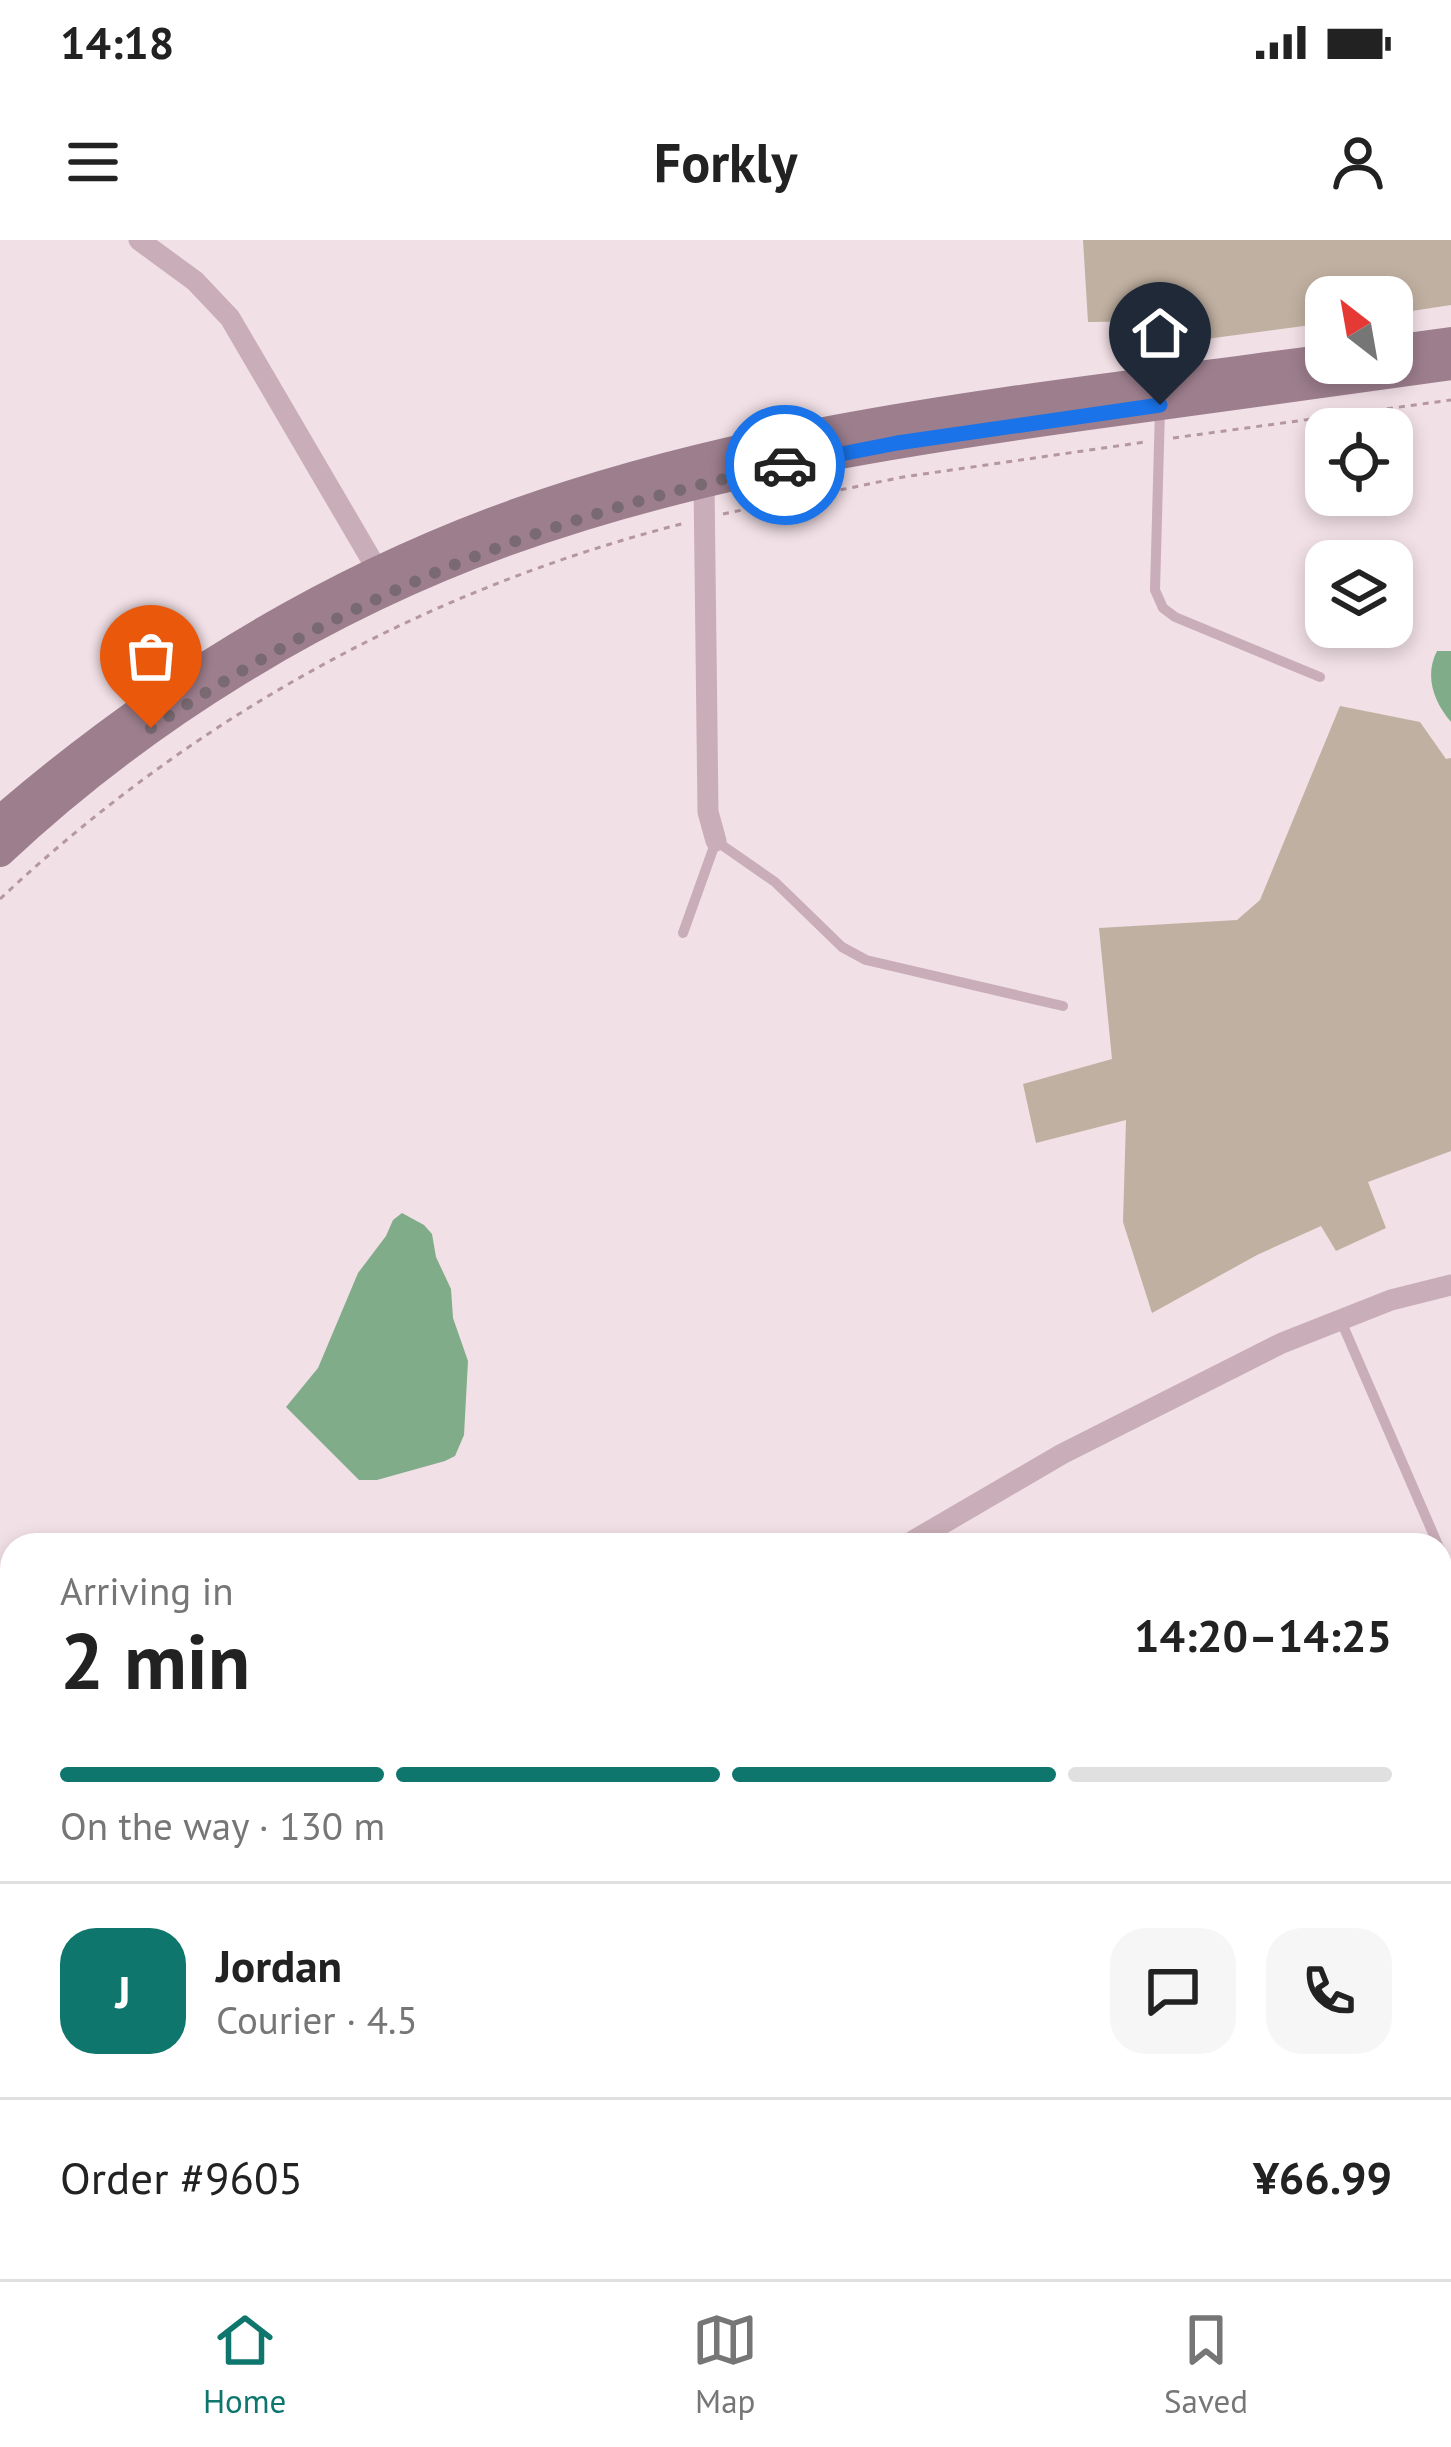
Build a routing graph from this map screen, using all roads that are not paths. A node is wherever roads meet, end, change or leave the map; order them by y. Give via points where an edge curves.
1 (139, 240) edge
2 (1451, 342) edge
3 (1413, 347) edge
4 (1305, 362) edge
5 (1451, 365) edge
6 (1160, 405) junction
7 (704, 484) junction
8 (378, 571) junction
9 (1319, 676) dead end
10 (0, 821) edge
11 (716, 841) junction
12 (0, 852) edge
13 (683, 933) dead end
14 (1063, 1006) dead end
15 (1451, 1285) edge
16 (1339, 1318) junction
17 (927, 1533) edge
18 (1433, 1533) edge

1 - 8 street via 195,280 230,318
2 - 3 main road
4 - 8 main road via 735,452 519,513
5 - 6 main road
6 - 7 main road via 897,443
6 - 9 lane via 1159,603 1175,617
7 - 11 street via 708,812
7 - 12 main road via 507,541 313,629 151,728
8 - 10 main road via 191,674
11 - 13 lane
11 - 14 lane via 866,960
15 - 16 street
16 - 17 street via 1062,1454
16 - 18 lane

